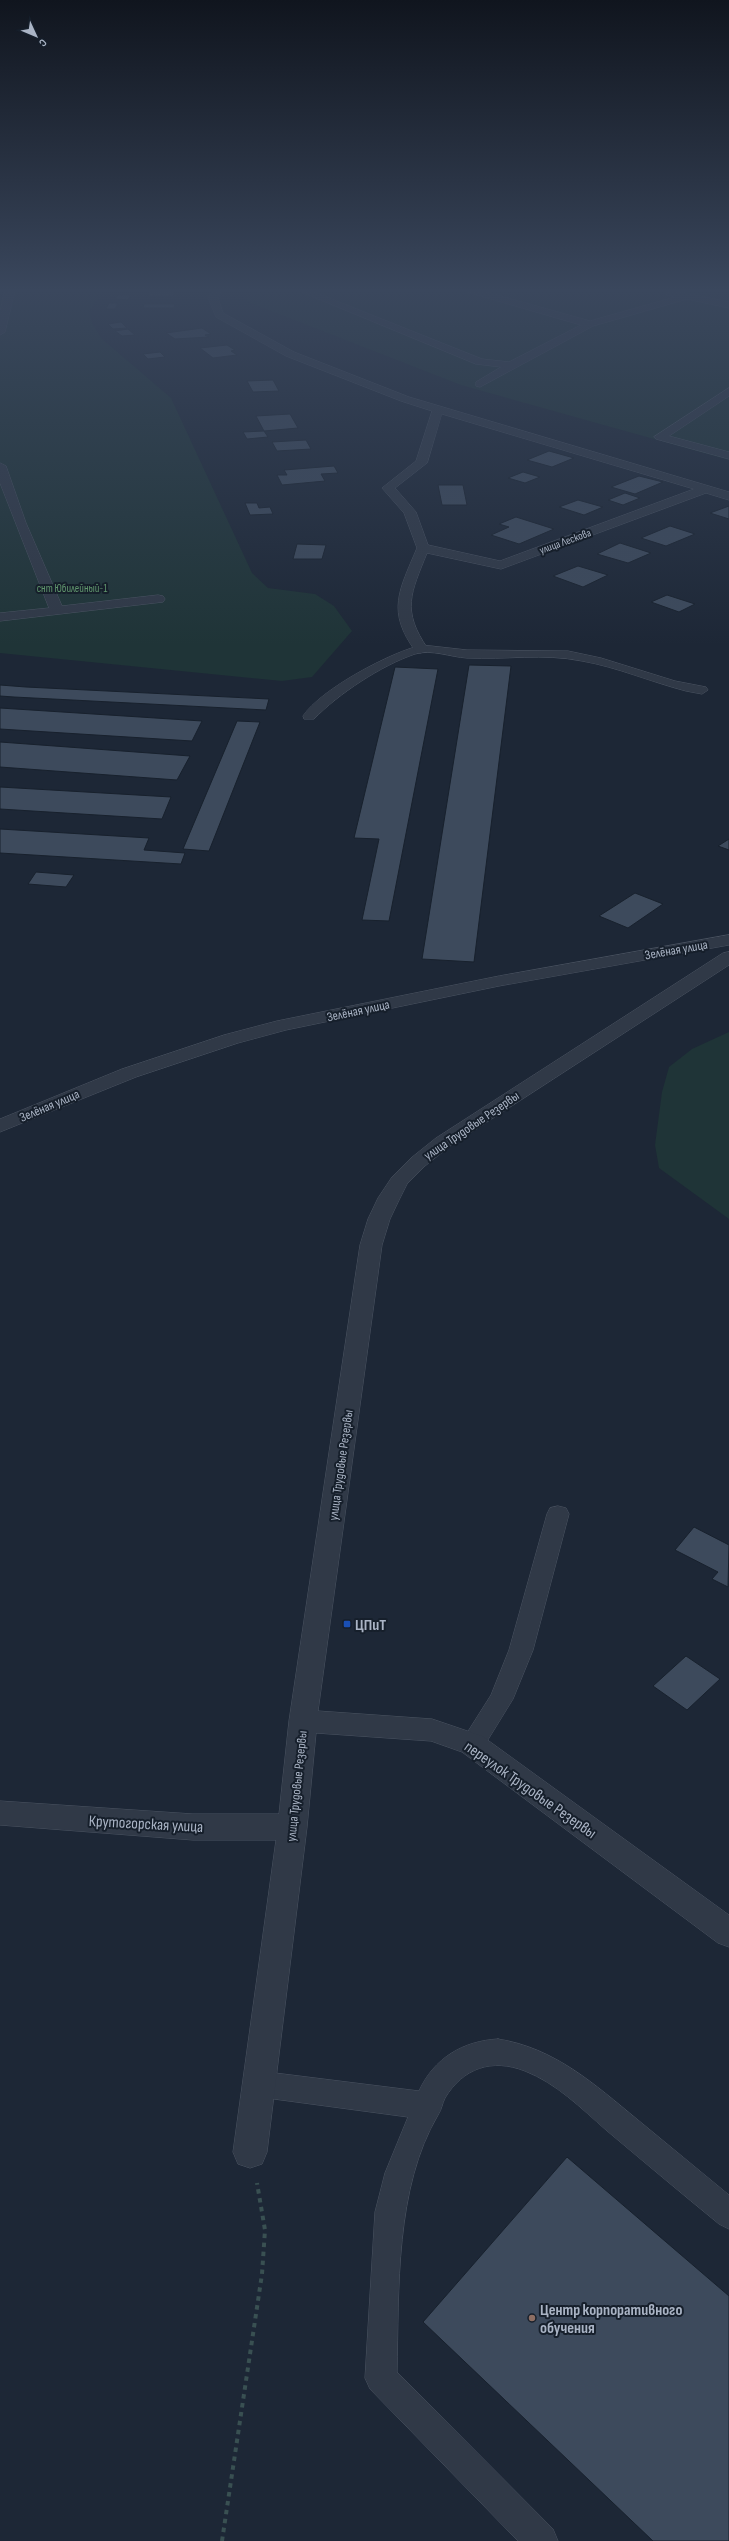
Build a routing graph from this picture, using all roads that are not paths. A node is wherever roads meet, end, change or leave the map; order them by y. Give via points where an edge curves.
1 (438, 409) joint
2 (703, 409) edge
3 (729, 456) edge
4 (0, 466) edge
5 (705, 489) junction
6 (729, 496) edge
7 (423, 548) junction
8 (158, 599) dead end
9 (56, 612) junction
10 (0, 617) edge
11 (421, 649) junction
12 (702, 690) dead end
13 (308, 716) dead end
14 (729, 940) edge
15 (729, 957) edge
16 (0, 1126) edge
17 (558, 1514) dead end
18 (303, 1721) junction
19 (472, 1744) junction
20 (0, 1813) edge
21 (292, 1827) junction
22 (729, 1933) edge
23 (260, 2084) junction
24 (428, 2106) junction
25 (250, 2152) road end
26 (729, 2214) edge
27 (541, 2541) edge

1 - 5 street
1 - 7 street via 421,462 388,488 410,512
2 - 3 street via 660,437
4 - 9 street
5 - 6 street
5 - 7 street, улица Лескова via 501,565
7 - 11 street via 404,600 405,622
8 - 9 street
9 - 10 street
11 - 12 lane via 465,654 566,654 657,681
11 - 13 lane via 360,678 322,703
14 - 16 street, Зелёная улица via 529,975 284,1025 231,1039 142,1069
15 - 18 street, улица Трудовые Резервы via 443,1142 399,1181 389,1198 371,1245
17 - 19 lane via 521,1650 501,1699
18 - 19 street, переулок Трудовые Резервы via 432,1730
18 - 21 street, улица Трудовые Резервы
19 - 22 street, переулок Трудовые Резервы
20 - 21 street, Крутогорская улица via 193,1827
21 - 23 street, улица Трудовые Резервы
23 - 24 lane
23 - 25 street, улица Трудовые Резервы
24 - 26 lane via 436,2087 449,2071 465,2059 480,2052 499,2050 523,2055 547,2066 568,2080
24 - 27 lane via 411,2142 394,2191 387,2244 381,2378

